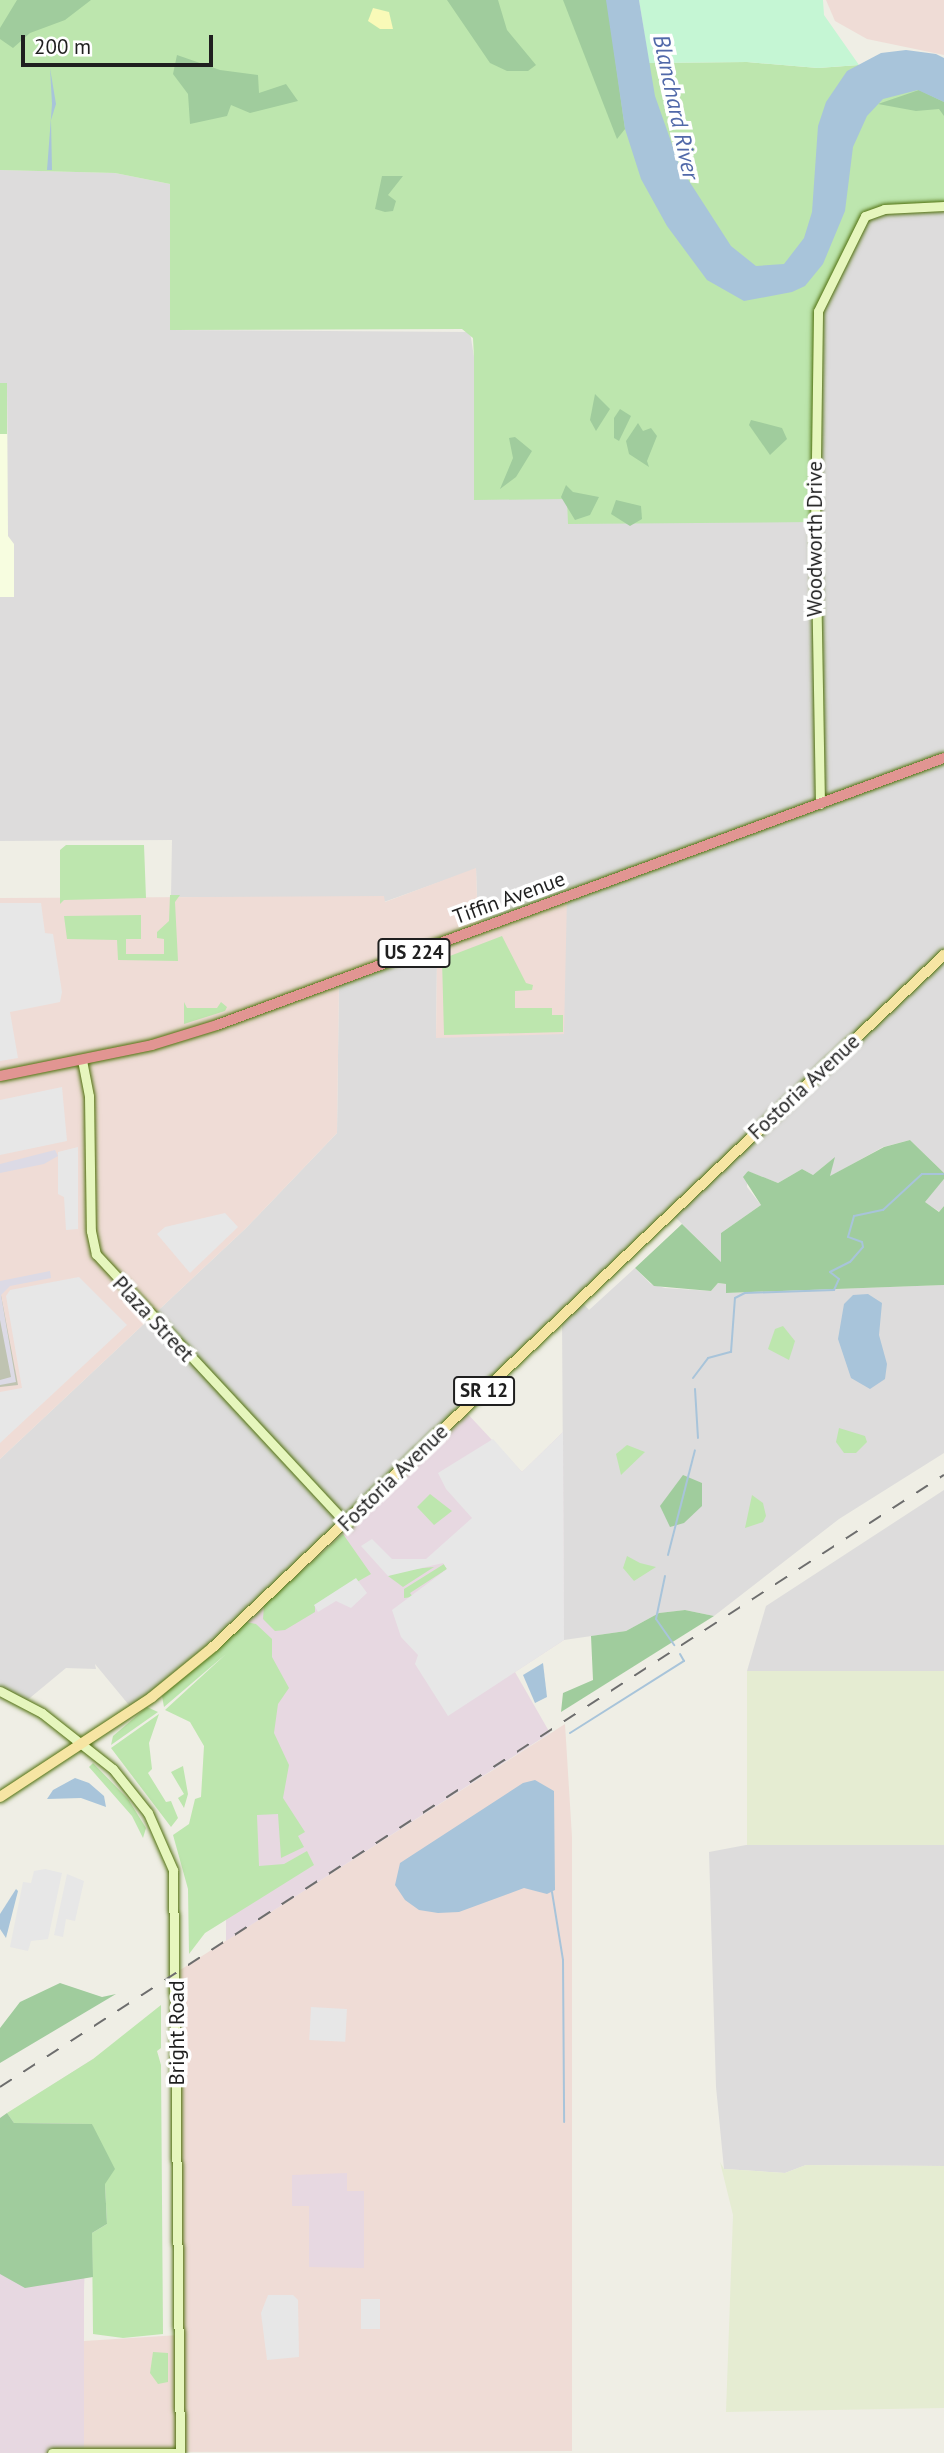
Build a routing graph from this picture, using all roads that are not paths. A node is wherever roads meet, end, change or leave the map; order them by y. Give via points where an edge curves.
1 (944, 206) edge
2 (944, 758) edge
3 (820, 804) junction
4 (944, 955) edge
5 (82, 1060) junction
6 (0, 1076) edge
7 (347, 1524) junction
8 (0, 1691) edge
9 (83, 1744) junction
10 (0, 1797) edge
11 (52, 2453) edge
12 (180, 2453) edge

1 - 3 street, Woodworth Drive via 869,213 858,223 818,312 814,356
2 - 3 highway, Tiffin Avenue / US 224
3 - 5 highway, Tiffin Avenue / US 224 via 217,1026
4 - 7 main road, Fostoria Avenue / SR 12
5 - 6 highway, Tiffin Avenue / US 224
5 - 7 street, Plaza Street via 89,1096 91,1231 96,1254
7 - 9 main road, Fostoria Avenue / SR 12 via 183,1673
8 - 9 street, Bright Road via 42,1713
9 - 10 main road, Fostoria Avenue / SR 12
9 - 12 street, Bright Road via 140,1801 173,1870
11 - 12 street

